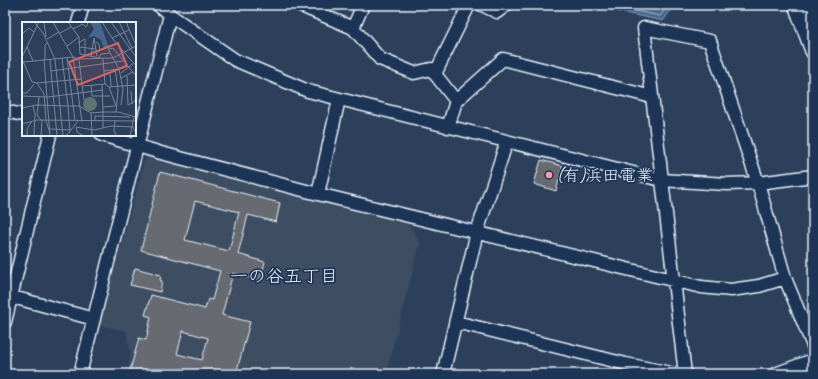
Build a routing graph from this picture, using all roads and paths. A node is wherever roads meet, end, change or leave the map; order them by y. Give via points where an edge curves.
1 (83, 5) edge
2 (158, 5) edge
3 (299, 5) edge
4 (363, 5) edge
5 (469, 5) edge
6 (482, 5) edge
7 (506, 5) edge
8 (796, 5) edge
9 (808, 5) edge
10 (170, 15) junction
11 (813, 18) edge
12 (78, 22) edge
13 (353, 28) junction
14 (813, 51) edge
15 (435, 74) junction
16 (652, 97) junction
17 (339, 99) junction
18 (456, 101) junction
19 (5, 111) edge
20 (22, 115) edge
21 (448, 127) junction
22 (50, 136) edge
23 (105, 136) edge
24 (507, 141) junction
25 (138, 146) junction
26 (813, 176) edge
27 (661, 180) junction
28 (758, 183) junction
29 (318, 194) junction
30 (477, 232) junction
31 (785, 278) junction
32 (673, 281) junction
33 (8, 295) edge
34 (94, 319) junction
35 (5, 322) edge
36 (456, 322) junction
37 (813, 346) edge
38 (813, 360) edge
39 (625, 369) edge
40 (80, 374) edge
41 (443, 374) edge
42 (676, 374) edge
43 (685, 374) edge
44 (775, 374) edge

1 - 12 street
2 - 10 street
3 - 13 street
4 - 13 street
5 - 15 street
6 - 7 street via 497,12
8 - 14 main road
9 - 11 main road
10 - 17 street via 235,60 308,91
10 - 25 street
13 - 15 street via 380,59 414,73 431,69
15 - 18 street
16 - 18 street via 503,59
16 - 27 street
16 - 28 street via 644,28 710,41
17 - 21 street
17 - 29 street
18 - 21 street
19 - 20 street
21 - 24 street
22 - 33 street
23 - 25 street
24 - 27 street
24 - 30 street
25 - 29 street
25 - 34 street
26 - 28 street
27 - 28 street
27 - 32 street
28 - 31 street
29 - 30 street
30 - 32 street
30 - 36 street
31 - 32 street via 759,286 731,290 701,288
31 - 37 street
32 - 43 street
33 - 34 street
33 - 35 street
34 - 40 street
36 - 39 street
36 - 41 street
38 - 44 street
39 - 42 street

